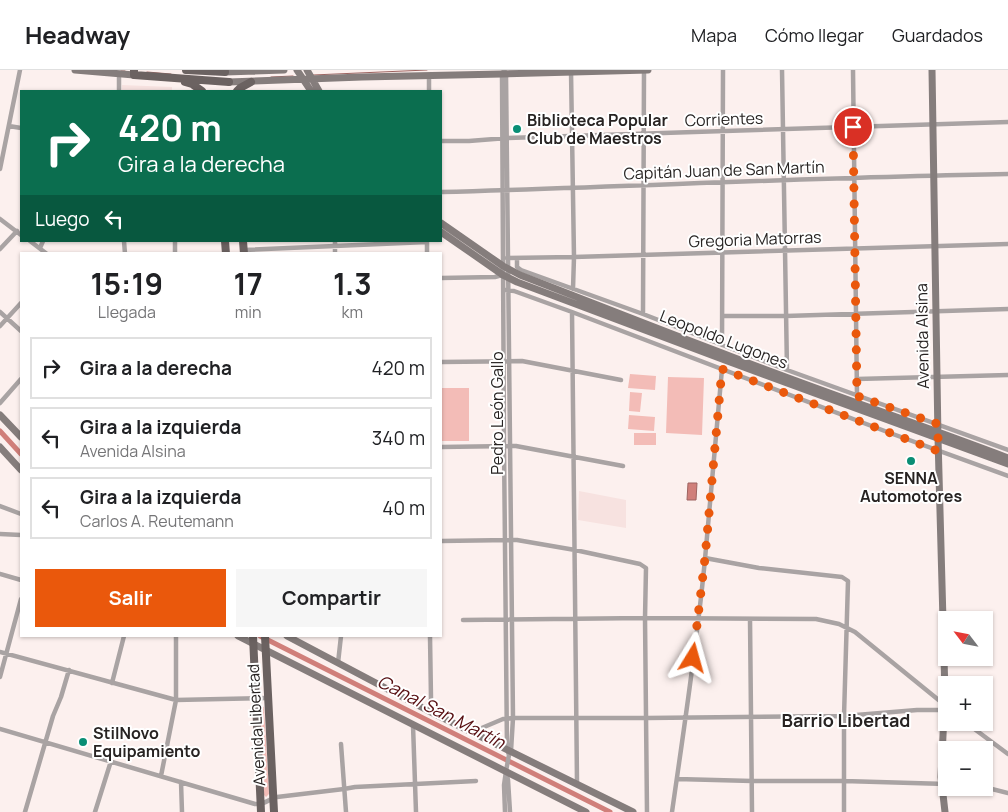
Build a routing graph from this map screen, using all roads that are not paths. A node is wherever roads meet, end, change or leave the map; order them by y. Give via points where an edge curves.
1 (20, 70) edge
2 (75, 70) edge
3 (186, 70) edge
4 (284, 70) edge
5 (297, 70) edge
6 (307, 70) edge
7 (644, 70) edge
8 (648, 70) edge
9 (723, 70) edge
10 (782, 70) edge
11 (852, 70) edge
12 (932, 70) edge
13 (225, 71) edge
14 (571, 71) edge
15 (504, 72) edge
16 (134, 73) edge
17 (119, 74) junction
18 (362, 74) edge
19 (429, 76) junction
20 (174, 78) junction
21 (308, 80) junction
22 (226, 82) junction
23 (251, 82) junction
24 (119, 90) edge
25 (201, 90) edge
26 (222, 90) edge
27 (230, 90) edge
28 (238, 90) edge
29 (311, 90) edge
30 (318, 90) edge
31 (429, 90) edge
32 (1008, 122) edge
33 (932, 125) junction
34 (9, 126) junction
35 (853, 127) junction
36 (20, 128) edge
37 (784, 130) junction
38 (724, 132) junction
39 (644, 134) junction
40 (572, 136) junction
41 (505, 138) junction
42 (442, 142) edge
43 (0, 169) edge
44 (1008, 174) edge
45 (933, 175) junction
46 (854, 178) junction
47 (785, 181) junction
48 (722, 182) junction
49 (643, 185) junction
50 (573, 189) junction
51 (505, 190) junction
52 (442, 192) edge
53 (0, 218) edge
54 (442, 224) edge
55 (16, 231) junction
56 (20, 233) edge
57 (442, 233) edge
58 (31, 242) edge
59 (43, 242) edge
60 (381, 242) edge
61 (335, 243) edge
62 (1008, 244) edge
63 (935, 246) junction
64 (40, 248) junction
65 (244, 248) edge
66 (855, 248) junction
67 (0, 249) edge
68 (785, 250) junction
69 (45, 252) edge
70 (723, 253) junction
71 (644, 255) junction
72 (574, 257) junction
73 (506, 258) junction
74 (517, 258) junction
75 (506, 272) junction
76 (442, 278) edge
77 (573, 289) junction
78 (506, 290) junction
79 (20, 304) edge
80 (1008, 309) edge
81 (936, 311) junction
82 (0, 312) edge
83 (572, 312) junction
84 (643, 314) junction
85 (856, 314) junction
86 (723, 316) junction
87 (786, 316) junction
88 (7, 318) junction
89 (0, 326) edge
90 (20, 330) edge
91 (722, 345) junction
92 (506, 361) junction
93 (442, 362) edge
94 (722, 369) junction
95 (787, 370) junction
96 (572, 371) junction
97 (1008, 375) edge
98 (937, 377) junction
99 (857, 379) junction
100 (20, 380) edge
101 (621, 380) dead end
102 (857, 396) junction
103 (0, 403) edge
104 (0, 414) edge
105 (938, 431) junction
106 (20, 436) edge
107 (506, 446) junction
108 (0, 447) edge
109 (442, 447) edge
110 (1008, 450) edge
111 (938, 451) junction
112 (572, 457) junction
113 (1008, 458) edge
114 (1008, 464) edge
115 (623, 466) dead end
116 (20, 469) edge
117 (1008, 476) edge
118 (0, 506) edge
119 (20, 514) edge
120 (0, 534) edge
121 (20, 535) edge
122 (505, 539) junction
123 (511, 539) junction
124 (442, 541) edge
125 (574, 550) junction
126 (705, 558) junction
127 (0, 574) edge
128 (20, 580) edge
129 (20, 604) edge
130 (645, 618) junction
131 (576, 619) junction
132 (698, 619) junction
133 (750, 619) junction
134 (463, 620) dead end
135 (509, 620) junction
136 (846, 627) junction
137 (124, 637) edge
138 (176, 637) edge
139 (289, 637) edge
140 (341, 637) edge
141 (430, 637) edge
142 (253, 640) edge
143 (265, 643) edge
144 (0, 652) edge
145 (6, 654) junction
146 (338, 663) junction
147 (69, 670) junction
148 (944, 676) edge
149 (0, 678) edge
150 (112, 683) junction
151 (256, 698) junction
152 (268, 698) junction
153 (176, 700) junction
154 (938, 702) edge
155 (938, 708) edge
156 (427, 710) junction
157 (844, 716) junction
158 (685, 717) junction
159 (750, 717) junction
160 (510, 718) junction
161 (576, 718) junction
162 (647, 718) junction
163 (413, 725) junction
164 (0, 729) edge
165 (977, 731) edge
166 (474, 734) junction
167 (46, 742) junction
168 (342, 744) dead end
169 (509, 752) junction
170 (1008, 754) edge
171 (111, 761) junction
172 (506, 770) junction
173 (161, 776) junction
174 (677, 780) junction
175 (476, 781) dead end
176 (752, 781) junction
177 (844, 781) junction
178 (181, 782) junction
179 (577, 783) junction
180 (415, 784) junction
181 (938, 784) edge
182 (993, 788) edge
183 (344, 789) junction
184 (1008, 793) edge
185 (944, 796) edge
186 (273, 798) junction
187 (261, 808) edge
188 (575, 809) edge
189 (25, 812) edge
190 (95, 812) edge
191 (182, 812) edge
192 (274, 812) edge
193 (346, 812) edge
194 (416, 812) edge
195 (505, 812) edge
196 (510, 812) edge
197 (586, 812) edge
198 (633, 812) edge
199 (648, 812) edge
200 (672, 812) edge
201 (752, 812) edge
202 (844, 812) edge
203 (945, 812) edge

1 - 34 street
2 - 17 main road
3 - 13 main road
4 - 13 main road
5 - 21 main road
6 - 21 main road
7 - 8 main road
7 - 14 main road
7 - 39 street
9 - 38 street
10 - 37 street
11 - 35 street
12 - 33 main road, Avenida Alsina
13 - 22 main road
14 - 15 main road
14 - 40 street
15 - 19 main road
15 - 41 street, Pedro León Gallo
16 - 17 main road
16 - 20 main road
17 - 24 street
18 - 19 main road
18 - 21 main road
19 - 31 street
20 - 22 main road
20 - 25 main road
21 - 23 main road
21 - 29 main road
21 - 30 main road
22 - 23 main road
22 - 26 main road
22 - 27 main road
23 - 28 main road
32 - 33 street, Corrientes
33 - 35 street, Corrientes
33 - 45 main road, Avenida Alsina
34 - 36 street
34 - 43 street
35 - 37 street, Corrientes
35 - 46 street
37 - 38 street, Corrientes
37 - 47 street
38 - 39 street, Corrientes
38 - 48 street
39 - 40 street, Corrientes
39 - 49 street
40 - 41 street, Corrientes
40 - 50 street
41 - 42 street, Corrientes
41 - 51 street, Pedro León Gallo
44 - 45 street, Capitán Juan de San Martín
45 - 46 street, Capitán Juan de San Martín
45 - 63 main road, Avenida Alsina
46 - 47 street, Capitán Juan de San Martín
46 - 66 street
47 - 48 street, Capitán Juan de San Martín
47 - 68 street
48 - 49 street, Capitán Juan de San Martín
48 - 70 street
49 - 50 street, Capitán Juan de San Martín
49 - 71 street
50 - 51 street, Capitán Juan de San Martín
50 - 72 street
51 - 52 street, Capitán Juan de San Martín
51 - 73 street, Pedro León Gallo
53 - 55 street
54 - 75 main road, Leopoldo Lugones
55 - 56 street
55 - 67 street
57 - 75 main road, Leopoldo Lugones
58 - 64 street
59 - 64 street
60 - 61 street
61 - 65 street
62 - 63 street, Gregoria Matorras
63 - 66 street, Gregoria Matorras
63 - 81 main road, Avenida Alsina
64 - 69 street
66 - 68 street, Gregoria Matorras
66 - 85 street
68 - 70 street, Gregoria Matorras
68 - 87 street
70 - 71 street, Gregoria Matorras
70 - 86 street
71 - 72 street, Gregoria Matorras
71 - 84 street
72 - 74 street, Gregoria Matorras
72 - 77 street
73 - 74 street, Gregoria Matorras
73 - 75 street, Pedro León Gallo
74 - 77 street via 521,270
75 - 76 street via 494,277
75 - 78 street, Pedro León Gallo
75 - 105 main road, Leopoldo Lugones via 517,282 722,359
77 - 84 street
78 - 83 street
78 - 92 street, Pedro León Gallo
79 - 88 street
80 - 81 street
81 - 85 street
81 - 98 main road, Avenida Alsina
82 - 88 street
83 - 94 street
83 - 96 street
84 - 91 street
85 - 87 street
85 - 99 street
86 - 87 street
86 - 91 street
87 - 95 street
88 - 89 street
88 - 90 street
91 - 95 street
92 - 93 street
92 - 96 street
92 - 107 street, Pedro León Gallo
94 - 111 street
94 - 126 street
95 - 102 street
96 - 101 street
96 - 112 street
97 - 98 street
98 - 99 street
98 - 105 main road, Avenida Alsina
99 - 102 street
100 - 103 street
102 - 105 street
104 - 106 main road
105 - 110 street
105 - 111 main road, Avenida Alsina
105 - 113 main road, Leopoldo Lugones
105 - 114 main road, Leopoldo Lugones
107 - 109 street
107 - 112 street
107 - 122 street, Pedro León Gallo
107 - 123 street, Pedro León Gallo
108 - 116 main road
111 - 117 street
111 - 148 main road, Avenida Alsina
112 - 115 street
112 - 125 street
118 - 119 street
120 - 121 street
122 - 123 street
122 - 124 street
122 - 135 street, Pedro León Gallo
123 - 125 street
123 - 135 street, Pedro León Gallo
125 - 130 street via 646,568
125 - 131 street
126 - 132 street
126 - 136 street via 750,567 842,577 848,581
127 - 128 street
129 - 145 street
130 - 131 street
130 - 132 street
130 - 162 street
131 - 135 street
131 - 161 street
132 - 133 street
132 - 158 street
133 - 136 street via 816,619
133 - 159 street
134 - 135 street
135 - 160 street, Pedro León Gallo
136 - 154 street
136 - 157 street
137 - 150 street
138 - 153 street
139 - 146 main road
140 - 146 street
141 - 156 street via 431,699
142 - 143 main road
142 - 151 main road, Avenida Libertad
143 - 152 main road, Avenida Libertad
143 - 163 main road
144 - 145 street
145 - 147 street
145 - 149 street
146 - 156 main road
147 - 150 street
147 - 167 street
150 - 153 street
151 - 152 street
151 - 153 street
151 - 187 main road, Avenida Libertad
152 - 186 main road, Avenida Libertad
153 - 173 street
155 - 157 street
156 - 166 main road
157 - 159 street
157 - 177 street
158 - 159 street
158 - 162 street
158 - 174 street
159 - 176 street
160 - 161 street
160 - 166 street
160 - 169 street, Pedro León Gallo
161 - 162 street
161 - 179 street
162 - 199 street
163 - 172 main road
163 - 180 street
164 - 167 street
165 - 170 street
166 - 169 main road
167 - 171 street
167 - 189 street
168 - 183 street
169 - 172 street, Pedro León Gallo
169 - 179 main road
171 - 173 street
171 - 190 street
172 - 188 main road
172 - 195 street, Pedro León Gallo
172 - 196 street, Pedro León Gallo
173 - 178 street
174 - 176 street
174 - 200 street
175 - 180 street
176 - 177 street
176 - 201 street
177 - 181 street
177 - 202 street
178 - 187 street
178 - 191 street
179 - 198 main road
180 - 183 street
180 - 194 street
182 - 184 street
183 - 186 street
183 - 193 street
185 - 203 main road, Avenida Alsina
186 - 187 street
186 - 192 main road, Avenida Libertad
188 - 197 main road

